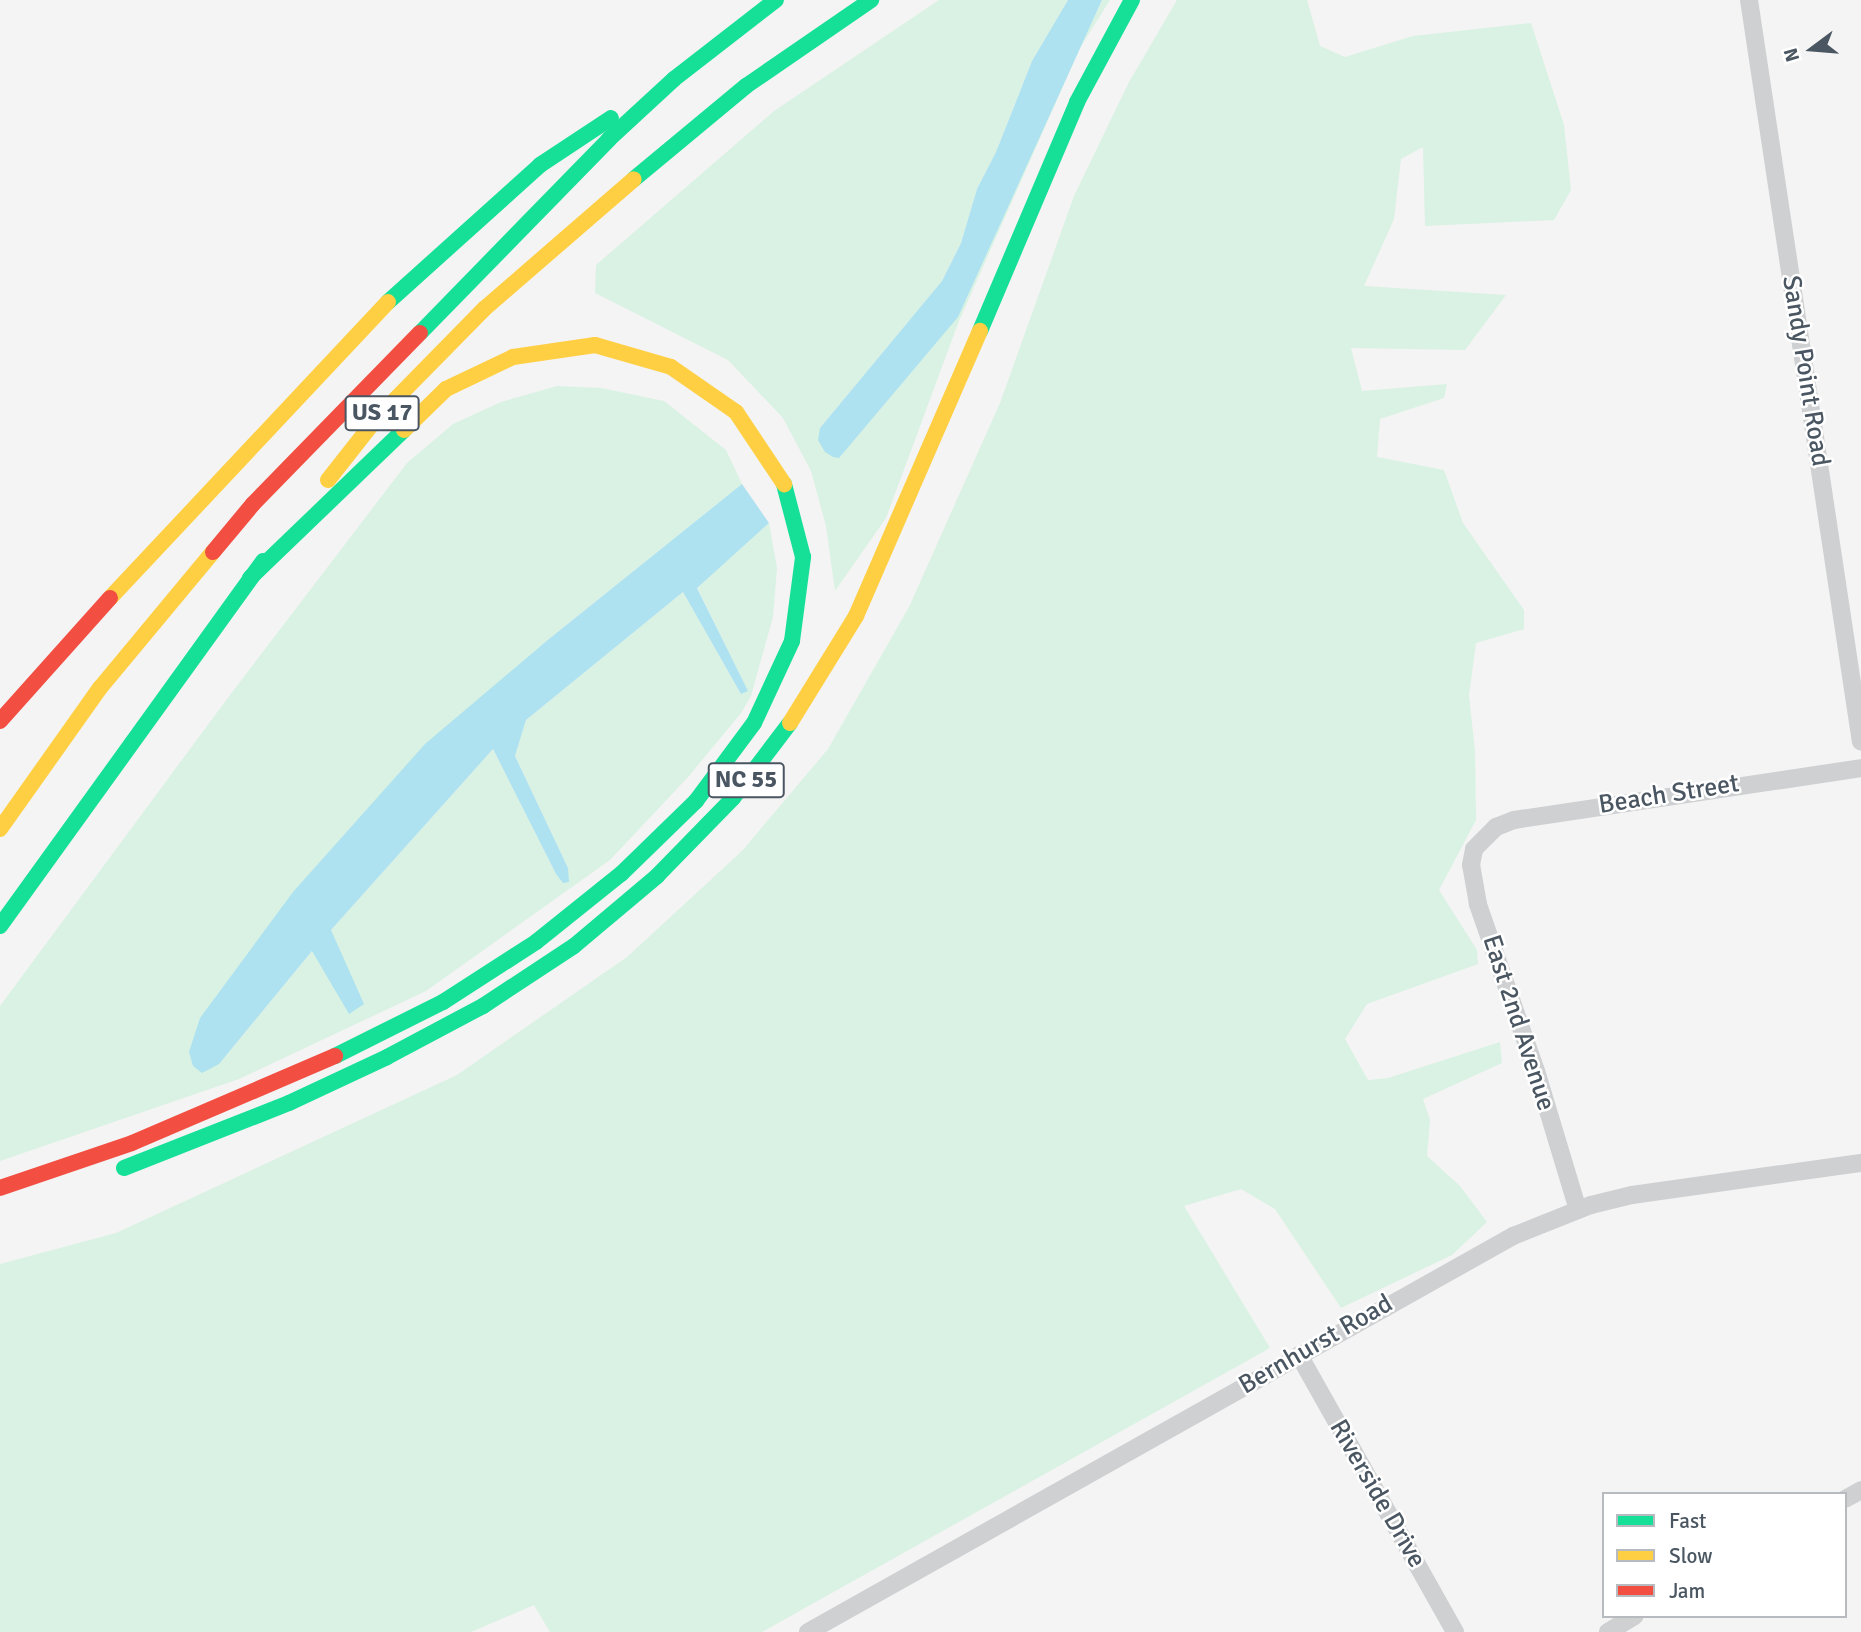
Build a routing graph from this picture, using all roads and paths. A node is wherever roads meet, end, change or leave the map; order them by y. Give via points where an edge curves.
1 (776, 0) edge
2 (871, 0) edge
3 (1132, 0) edge
4 (1749, 0) edge
5 (689, 67) junction
6 (250, 578) junction
7 (0, 721) edge
8 (1861, 742) edge
9 (1861, 768) edge
10 (0, 829) edge
11 (1482, 837) joint
12 (0, 926) edge
13 (1861, 1163) edge
14 (110, 1173) dead end
15 (0, 1188) edge
16 (1578, 1210) junction
17 (1298, 1355) junction
18 (1632, 1618) edge
19 (808, 1632) edge
20 (1455, 1632) edge
21 (1608, 1632) edge

1 - 5 highway, US 17
2 - 6 highway, US 17 via 691,129 484,309 376,419
3 - 14 highway, NC 55 via 1077,102 856,616 799,711 733,798 657,876 574,946 483,1006 289,1103
4 - 8 street, Sandy Point Road
5 - 7 highway via 540,165 377,311
5 - 10 highway, US 17 via 600,149 253,504 100,688
6 - 12 highway, US 17
6 - 15 highway via 446,388 513,357 595,345 671,367 736,412 783,478 803,557 792,641 754,723 695,801 621,874 536,942 443,1002 342,1053 132,1143
9 - 11 street, Beach Street via 1550,813 1514,820
11 - 16 street, East 2nd Avenue via 1474,849 1472,880
13 - 16 street, Bernhurst Road via 1632,1195
16 - 17 street, Bernhurst Road via 1513,1236
17 - 19 street, Bernhurst Road
17 - 20 street, Riverside Drive
18 - 21 street

